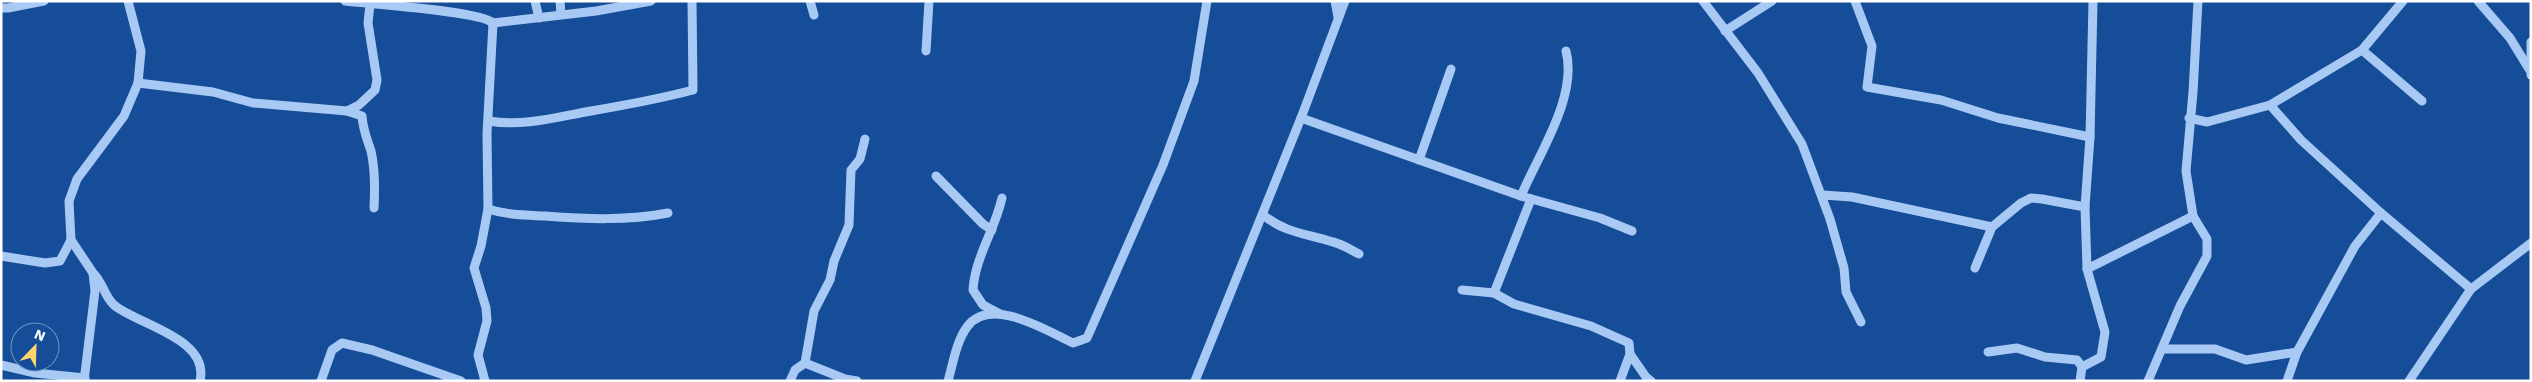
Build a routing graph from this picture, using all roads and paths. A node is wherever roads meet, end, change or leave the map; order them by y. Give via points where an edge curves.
1 (44, 1) edge
2 (128, 1) edge
3 (345, 1) edge
4 (535, 1) edge
5 (560, 1) edge
6 (651, 1) edge
7 (692, 1) edge
8 (810, 1) edge
9 (929, 1) edge
10 (1207, 1) edge
11 (1335, 1) edge
12 (1345, 1) edge
13 (1703, 1) edge
14 (1772, 1) edge
15 (1854, 1) edge
16 (2093, 1) edge
17 (2198, 1) edge
18 (2403, 1) edge
19 (2478, 1) edge
20 (370, 4) junction
21 (1, 8) edge
22 (561, 14) junction
23 (814, 15) dead end
24 (1338, 17) junction
25 (539, 18) junction
26 (493, 24) junction
27 (1725, 31) junction
28 (2531, 42) edge
29 (2362, 50) junction
30 (926, 51) dead end
31 (1566, 51) dead end
32 (1452, 69) dead end
33 (2530, 72) edge
34 (138, 83) junction
35 (2422, 101) dead end
36 (2270, 106) junction
37 (347, 110) junction
38 (1301, 118) junction
39 (2189, 118) junction
40 (488, 121) junction
41 (2090, 137) junction
42 (865, 139) dead end
43 (1419, 160) junction
44 (936, 176) dead end
45 (1822, 195) junction
46 (1521, 196) junction
47 (1002, 198) dead end
48 (1531, 200) junction
49 (2084, 207) junction
50 (374, 208) dead end
51 (488, 209) junction
52 (668, 213) dead end
53 (2381, 213) junction
54 (1263, 215) junction
55 (2193, 216) junction
56 (1992, 227) junction
57 (992, 230) junction
58 (1632, 231) dead end
59 (71, 240) junction
60 (2531, 243) edge
61 (1359, 254) dead end
62 (1, 256) edge
63 (1975, 268) dead end
64 (2087, 269) junction
65 (93, 273) junction
66 (2471, 289) junction
67 (1462, 290) dead end
68 (1494, 293) junction
69 (1000, 314) junction
70 (1860, 322) dead end
71 (2162, 350) junction
72 (1988, 352) dead end
73 (2297, 352) junction
74 (1630, 354) junction
75 (805, 363) junction
76 (1, 365) edge
77 (2082, 367) junction
78 (84, 379) edge
79 (200, 381) edge
80 (321, 381) edge
81 (461, 381) edge
82 (485, 381) edge
83 (790, 381) edge
84 (857, 381) edge
85 (948, 381) edge
86 (1196, 381) edge
87 (1620, 381) edge
88 (1651, 381) edge
89 (2080, 381) edge
90 (2148, 381) edge
91 (2287, 381) edge
92 (2409, 381) edge

1 - 21 street
2 - 34 street via 141,51
3 - 20 street
4 - 25 street
5 - 22 street
6 - 22 street
7 - 40 street via 693,90 560,118 503,123
8 - 23 street
9 - 30 street
10 - 69 street via 1194,81 1163,165 1087,338 1073,343 1022,320
11 - 24 street
12 - 24 street
13 - 27 street
14 - 27 street
15 - 41 street via 1872,46 1867,87 1941,100 1990,116
16 - 41 street
17 - 39 street
18 - 29 street
19 - 33 street via 2510,38
20 - 26 street via 460,12 487,18
20 - 37 street via 368,22 377,80 375,90 360,105
22 - 25 street
24 - 38 street
25 - 26 street
26 - 40 street
27 - 45 street via 1758,73 1802,144
28 - 33 street
29 - 35 street
29 - 36 street
31 - 46 street via 1569,77 1561,105 1548,143
32 - 43 street
34 - 37 street via 213,92 253,103
34 - 59 street via 124,116 76,179 69,201
36 - 39 street via 2207,122
36 - 53 street via 2301,140
37 - 50 street via 362,116 362,128 372,158
38 - 43 street
38 - 54 street
39 - 55 street via 2186,171
40 - 51 street
41 - 49 street
42 - 75 street via 860,159 851,170 849,225 830,280 814,311
43 - 46 street
44 - 57 street
45 - 56 street via 1852,197
45 - 70 street via 1844,268 1846,292
46 - 48 street
47 - 57 street
48 - 58 street via 1600,218
48 - 68 street
49 - 56 street via 2030,198
49 - 64 street
51 - 52 street via 515,216 570,219 634,219
51 - 82 street via 474,268 486,308 487,321 478,355
53 - 66 street
53 - 73 street via 2354,246
54 - 61 street via 1277,226 1296,234 1335,242
54 - 86 street
55 - 64 street
55 - 71 street via 2207,239 2207,256 2180,306
56 - 63 street
57 - 69 street via 978,260 973,290 983,305
59 - 62 street via 60,261 35,262
59 - 65 street
60 - 66 street
64 - 77 street via 2105,332 2101,357
65 - 78 street via 95,291
65 - 79 street via 114,305 190,349 197,357
66 - 92 street
67 - 68 street
68 - 74 street via 1514,304 1618,337 1629,343
69 - 85 street via 980,316 967,326
71 - 73 street via 2215,349 2246,360
71 - 90 street
72 - 77 street via 2017,348 2045,357 2076,360
73 - 91 street
74 - 87 street
74 - 88 street
75 - 83 street via 795,370
75 - 84 street
76 - 78 street
77 - 89 street
80 - 81 street via 332,350 342,343

